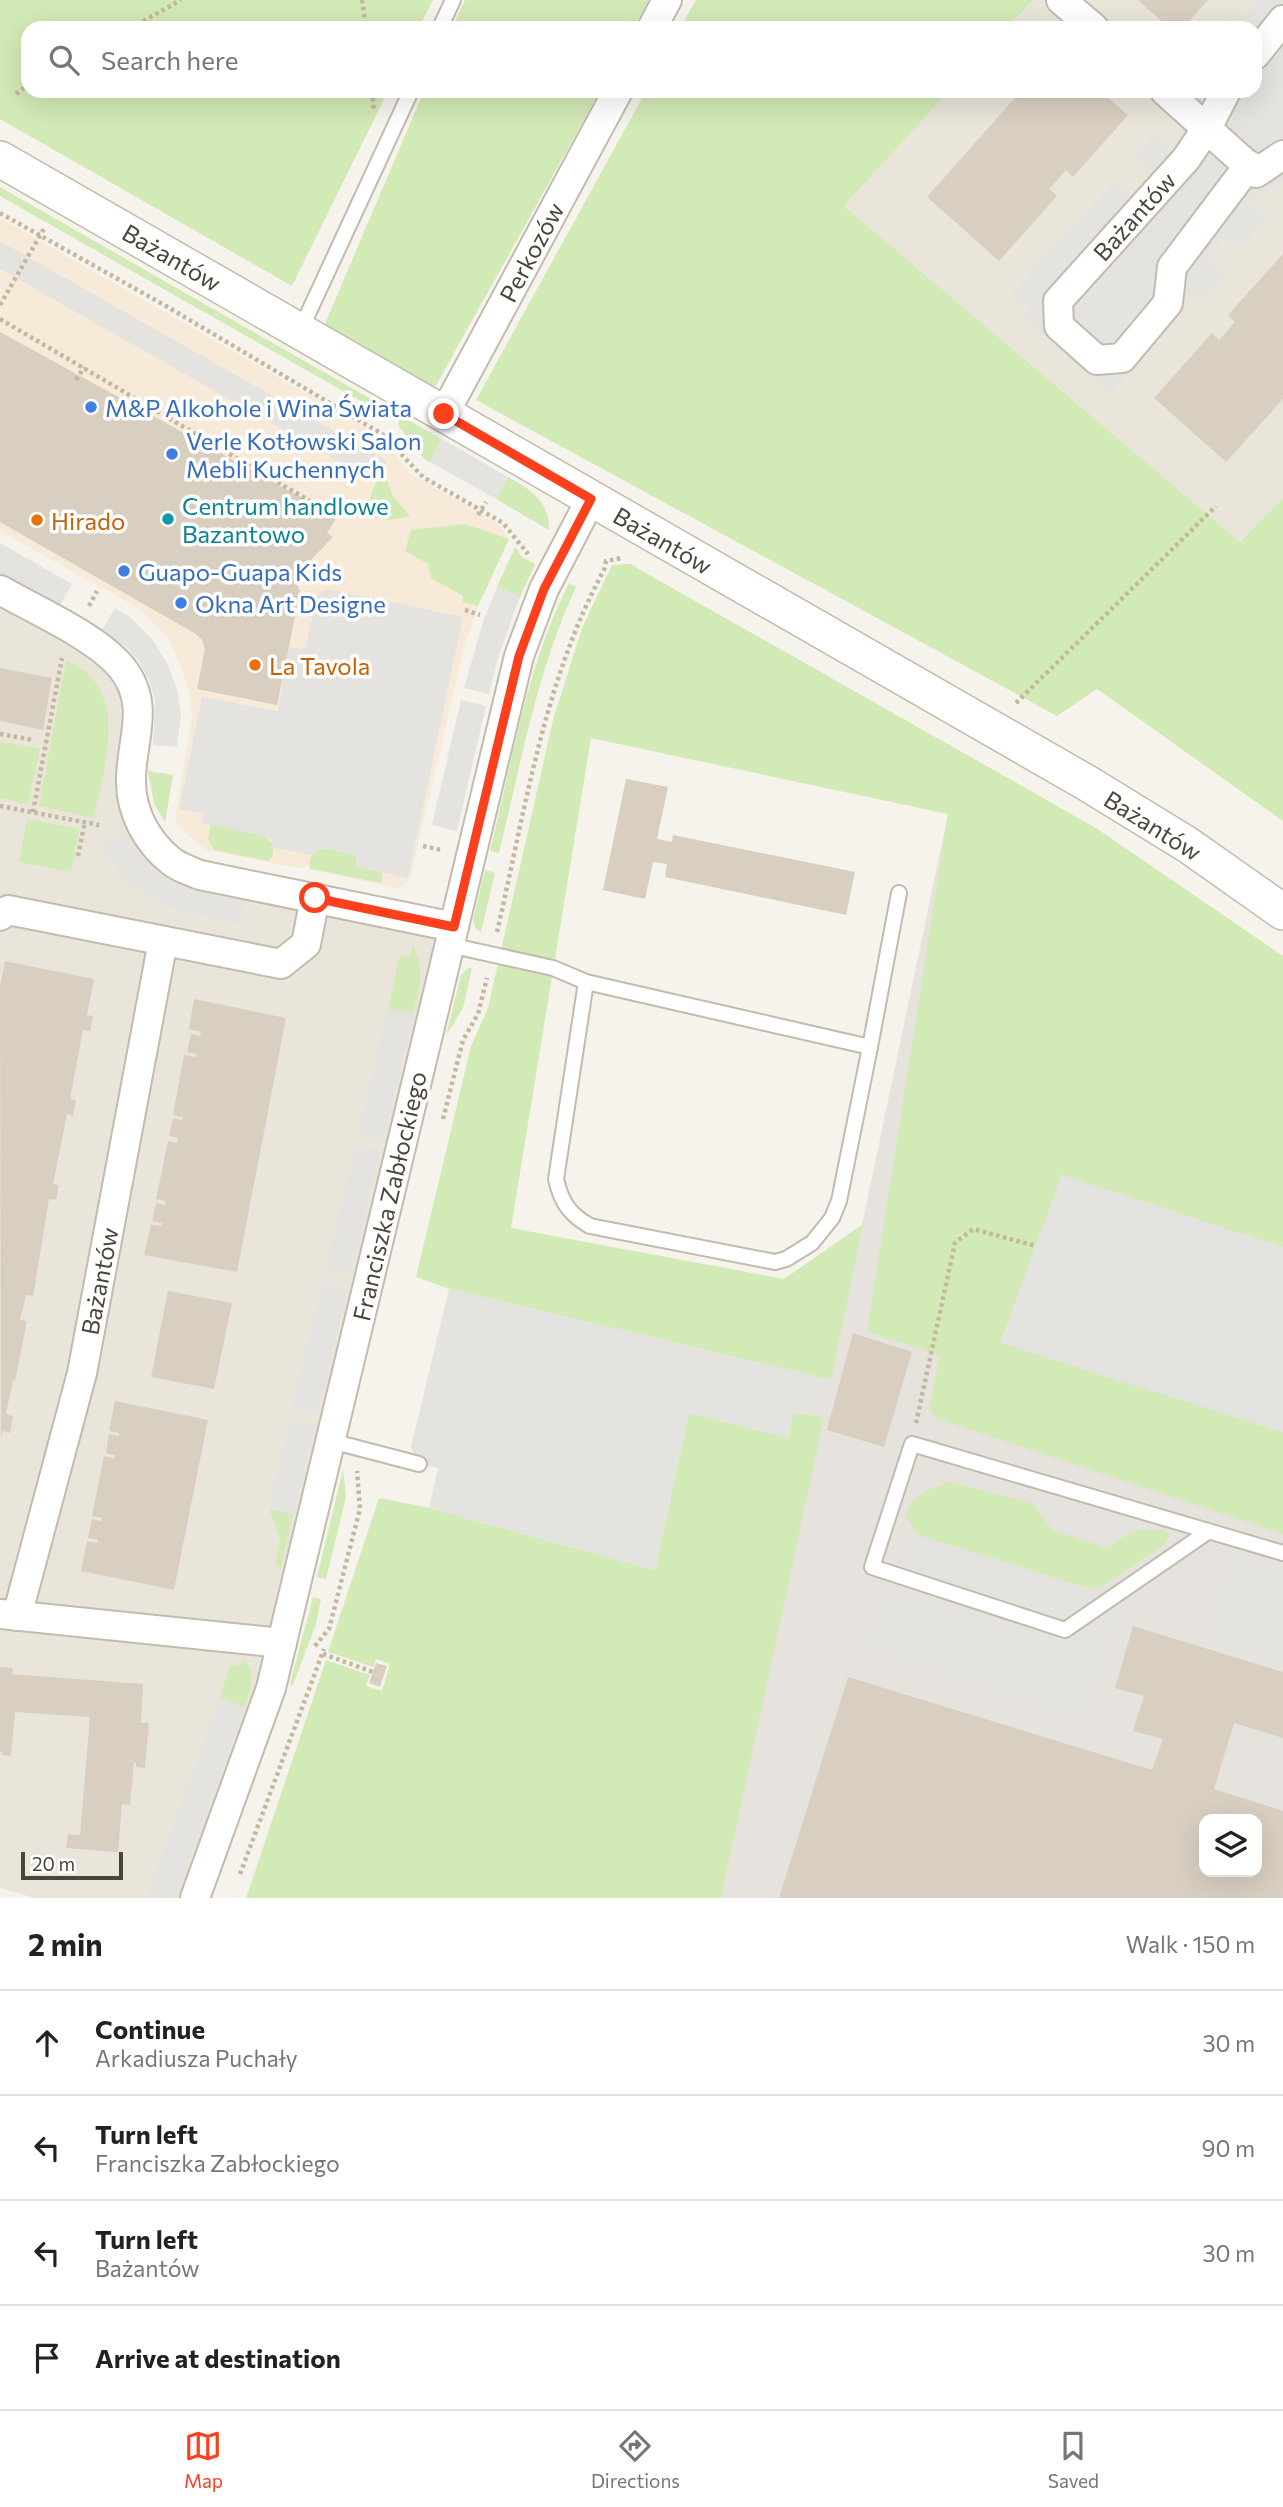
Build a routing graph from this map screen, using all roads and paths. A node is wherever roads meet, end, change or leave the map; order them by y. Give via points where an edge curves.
1 (181, 0) edge
2 (362, 0) edge
3 (453, 0) edge
4 (667, 0) edge
5 (1061, 0) edge
6 (1283, 20) edge
7 (144, 21) edge
8 (365, 21) edge
9 (443, 21) edge
10 (656, 21) edge
11 (1086, 21) edge
12 (1262, 46) edge
13 (21, 90) edge
14 (16, 93) dead end
15 (408, 98) edge
16 (614, 98) edge
17 (1173, 98) edge
18 (1222, 98) edge
19 (1207, 128) junction
20 (1283, 155) edge
21 (0, 159) edge
22 (1253, 169) junction
23 (0, 213) edge
24 (45, 227) dead end
25 (40, 236) junction
26 (0, 305) edge
27 (0, 319) edge
28 (300, 331) junction
29 (83, 368) junction
30 (76, 380) dead end
31 (444, 414) junction
32 (591, 499) junction
33 (486, 502) dead end
34 (1216, 506) dead end
35 (480, 512) junction
36 (493, 516) dead end
37 (337, 517) dead end
38 (606, 561) dead end
39 (0, 590) edge
40 (465, 610) dead end
41 (480, 615) dead end
42 (63, 651) dead end
43 (990, 728) junction
44 (0, 734) edge
45 (33, 740) dead end
46 (0, 806) edge
47 (33, 812) junction
48 (85, 822) junction
49 (99, 825) dead end
50 (423, 846) dead end
51 (451, 852) dead end
52 (78, 856) dead end
53 (900, 893) dead end
54 (315, 898) junction
55 (1283, 912) edge
56 (0, 916) edge
57 (452, 936) junction
58 (163, 942) junction
59 (492, 954) junction
60 (586, 982) junction
61 (870, 1047) junction
62 (441, 1127) dead end
63 (1035, 1247) dead end
64 (331, 1441) junction
65 (912, 1444) junction
66 (362, 1449) junction
67 (419, 1464) dead end
68 (1209, 1531) junction
69 (1283, 1553) edge
70 (9, 1615) edge
71 (282, 1643) junction
72 (314, 1647) dead end
73 (373, 1672) dead end
74 (236, 1885) dead end
75 (195, 1898) edge

1 - 7 path
2 - 8 path
3 - 9 lane
4 - 10 street
5 - 11 street
6 - 12 street
13 - 14 path
15 - 28 lane
16 - 31 street, Perkozów
17 - 19 street
18 - 19 street, Bażantów
19 - 22 street
19 - 22 street, Bażantów via 1186,159 1058,301 1059,326 1097,360 1122,358 1168,303 1172,267
20 - 22 street, Bażantów
21 - 28 street, Bażantów
23 - 25 path
24 - 25 path
25 - 26 path
25 - 35 path via 382,433 423,477
27 - 29 path
28 - 31 street, Bażantów
29 - 30 path
29 - 37 path
31 - 32 street, Bażantów
32 - 43 street, Bażantów
32 - 57 street, Franciszka Zabłockiego via 544,589 519,656
33 - 35 path
34 - 43 path
35 - 36 path
38 - 59 path via 578,622 545,723
39 - 54 street via 100,648 122,669 135,694 139,721 130,783 136,814 150,840 172,862 200,875
40 - 41 path
42 - 47 path
43 - 55 street, Bażantów via 1188,845
44 - 45 path
46 - 47 path
47 - 48 path
48 - 49 path
48 - 52 path
50 - 51 path
53 - 61 lane
54 - 57 street
54 - 58 street via 306,944 281,964
56 - 58 street via 9,911
57 - 59 lane
57 - 64 street, Franciszka Zabłockiego
58 - 70 street, Bażantów via 82,1373
59 - 60 lane via 553,968
59 - 62 path via 482,1004 463,1041
60 - 61 lane
60 - 61 lane via 556,1180 563,1203 590,1227 775,1262 798,1252 823,1231 839,1200
63 - 65 path via 973,1228 955,1243
64 - 66 lane
64 - 71 street, Franciszka Zabłockiego
65 - 68 lane
65 - 68 lane via 872,1567 1065,1630
66 - 67 lane
66 - 72 path via 357,1472 360,1509 329,1629
68 - 69 lane
70 - 71 street, Bażantów
71 - 75 street, Franciszka Zabłockiego via 271,1688
73 - 74 path via 323,1652

